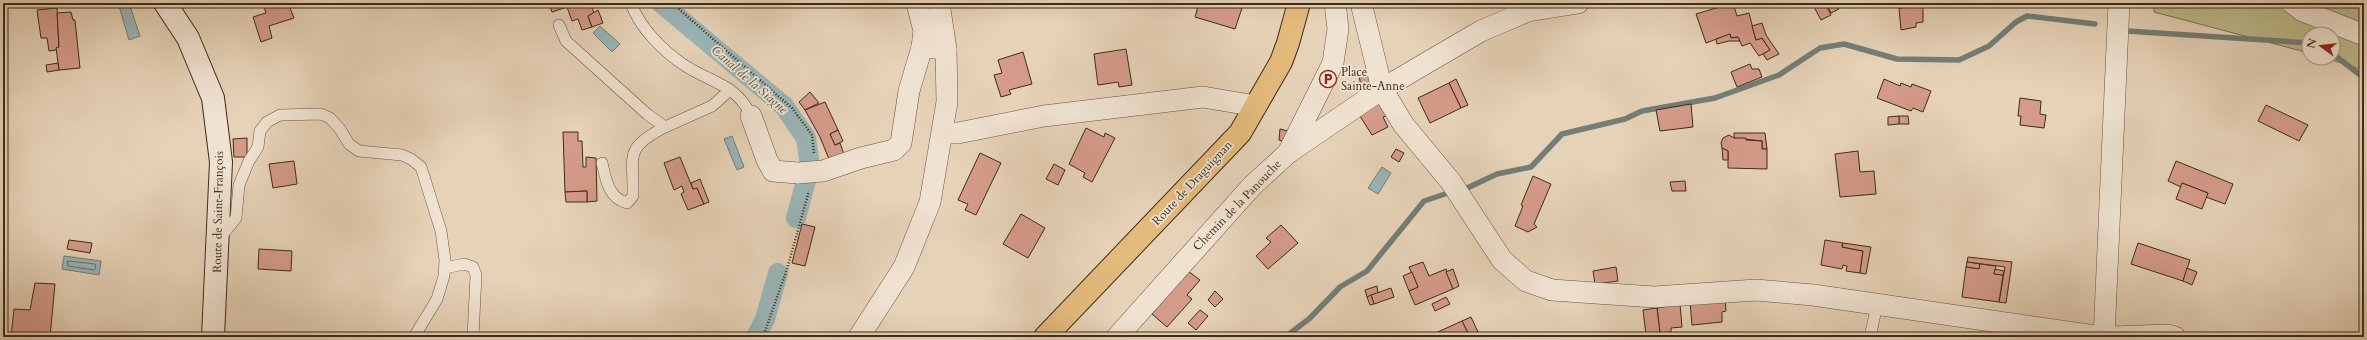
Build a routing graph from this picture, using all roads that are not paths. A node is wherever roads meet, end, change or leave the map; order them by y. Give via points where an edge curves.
1 (164, 3) edge
2 (631, 3) edge
3 (917, 3) edge
4 (939, 3) edge
5 (1299, 3) edge
6 (1335, 3) edge
7 (1361, 3) edge
8 (1578, 3) edge
9 (2119, 3) edge
10 (2292, 3) edge
11 (559, 25) dead end
12 (2364, 35) edge
13 (922, 47) junction
14 (946, 49) junction
15 (1382, 89) junction
16 (730, 90) junction
17 (1256, 106) junction
18 (750, 116) joint
19 (664, 126) junction
20 (943, 133) junction
21 (1288, 153) junction
22 (602, 162) dead end
23 (219, 240) junction
24 (445, 268) junction
25 (1877, 305) junction
26 (213, 337) edge
27 (414, 337) edge
28 (473, 337) edge
29 (859, 337) edge
30 (1045, 337) edge
31 (1117, 337) edge
32 (1870, 337) edge
33 (2103, 337) edge
34 (2113, 337) edge
35 (2175, 337) edge

1 - 23 main road, Route de Saint-François via 188,38 213,98 221,162
2 - 16 lane via 635,14 662,48 684,65
3 - 13 street via 924,31
4 - 14 street
5 - 17 main road, Route de Draguignan via 1281,62
6 - 21 street via 1338,29 1333,63
7 - 15 street
8 - 15 street, Chemin de la Panouche via 1528,11 1481,31
9 - 33 street
10 - 12 street via 2303,11
11 - 19 lane via 566,41 647,114
13 - 14 street
13 - 18 street via 909,91 901,143 894,150 812,172 773,171
14 - 20 street
15 - 21 street, Chemin de la Panouche
15 - 25 street via 1403,124 1451,182 1502,260 1526,281 1552,290 1646,296 1756,290 1813,295
16 - 18 lane via 739,95
16 - 19 lane via 712,106
17 - 20 street via 1203,97 1044,116 958,133
17 - 30 main road, Route de Draguignan via 1240,133
19 - 22 lane via 648,135 635,147 631,160 633,196 627,203 619,201 608,187
20 - 29 street via 930,202 904,267
21 - 31 street, Chemin de la Panouche via 1252,186
23 - 24 lane via 236,218 239,185 258,147 260,130 266,122 280,115 321,114 330,118 349,144 359,151 402,155 421,167 441,231
23 - 26 main road, Route de Saint-François
24 - 27 lane via 437,299
24 - 28 lane via 464,264 473,267 476,275
25 - 32 lane
25 - 33 street
34 - 35 street

